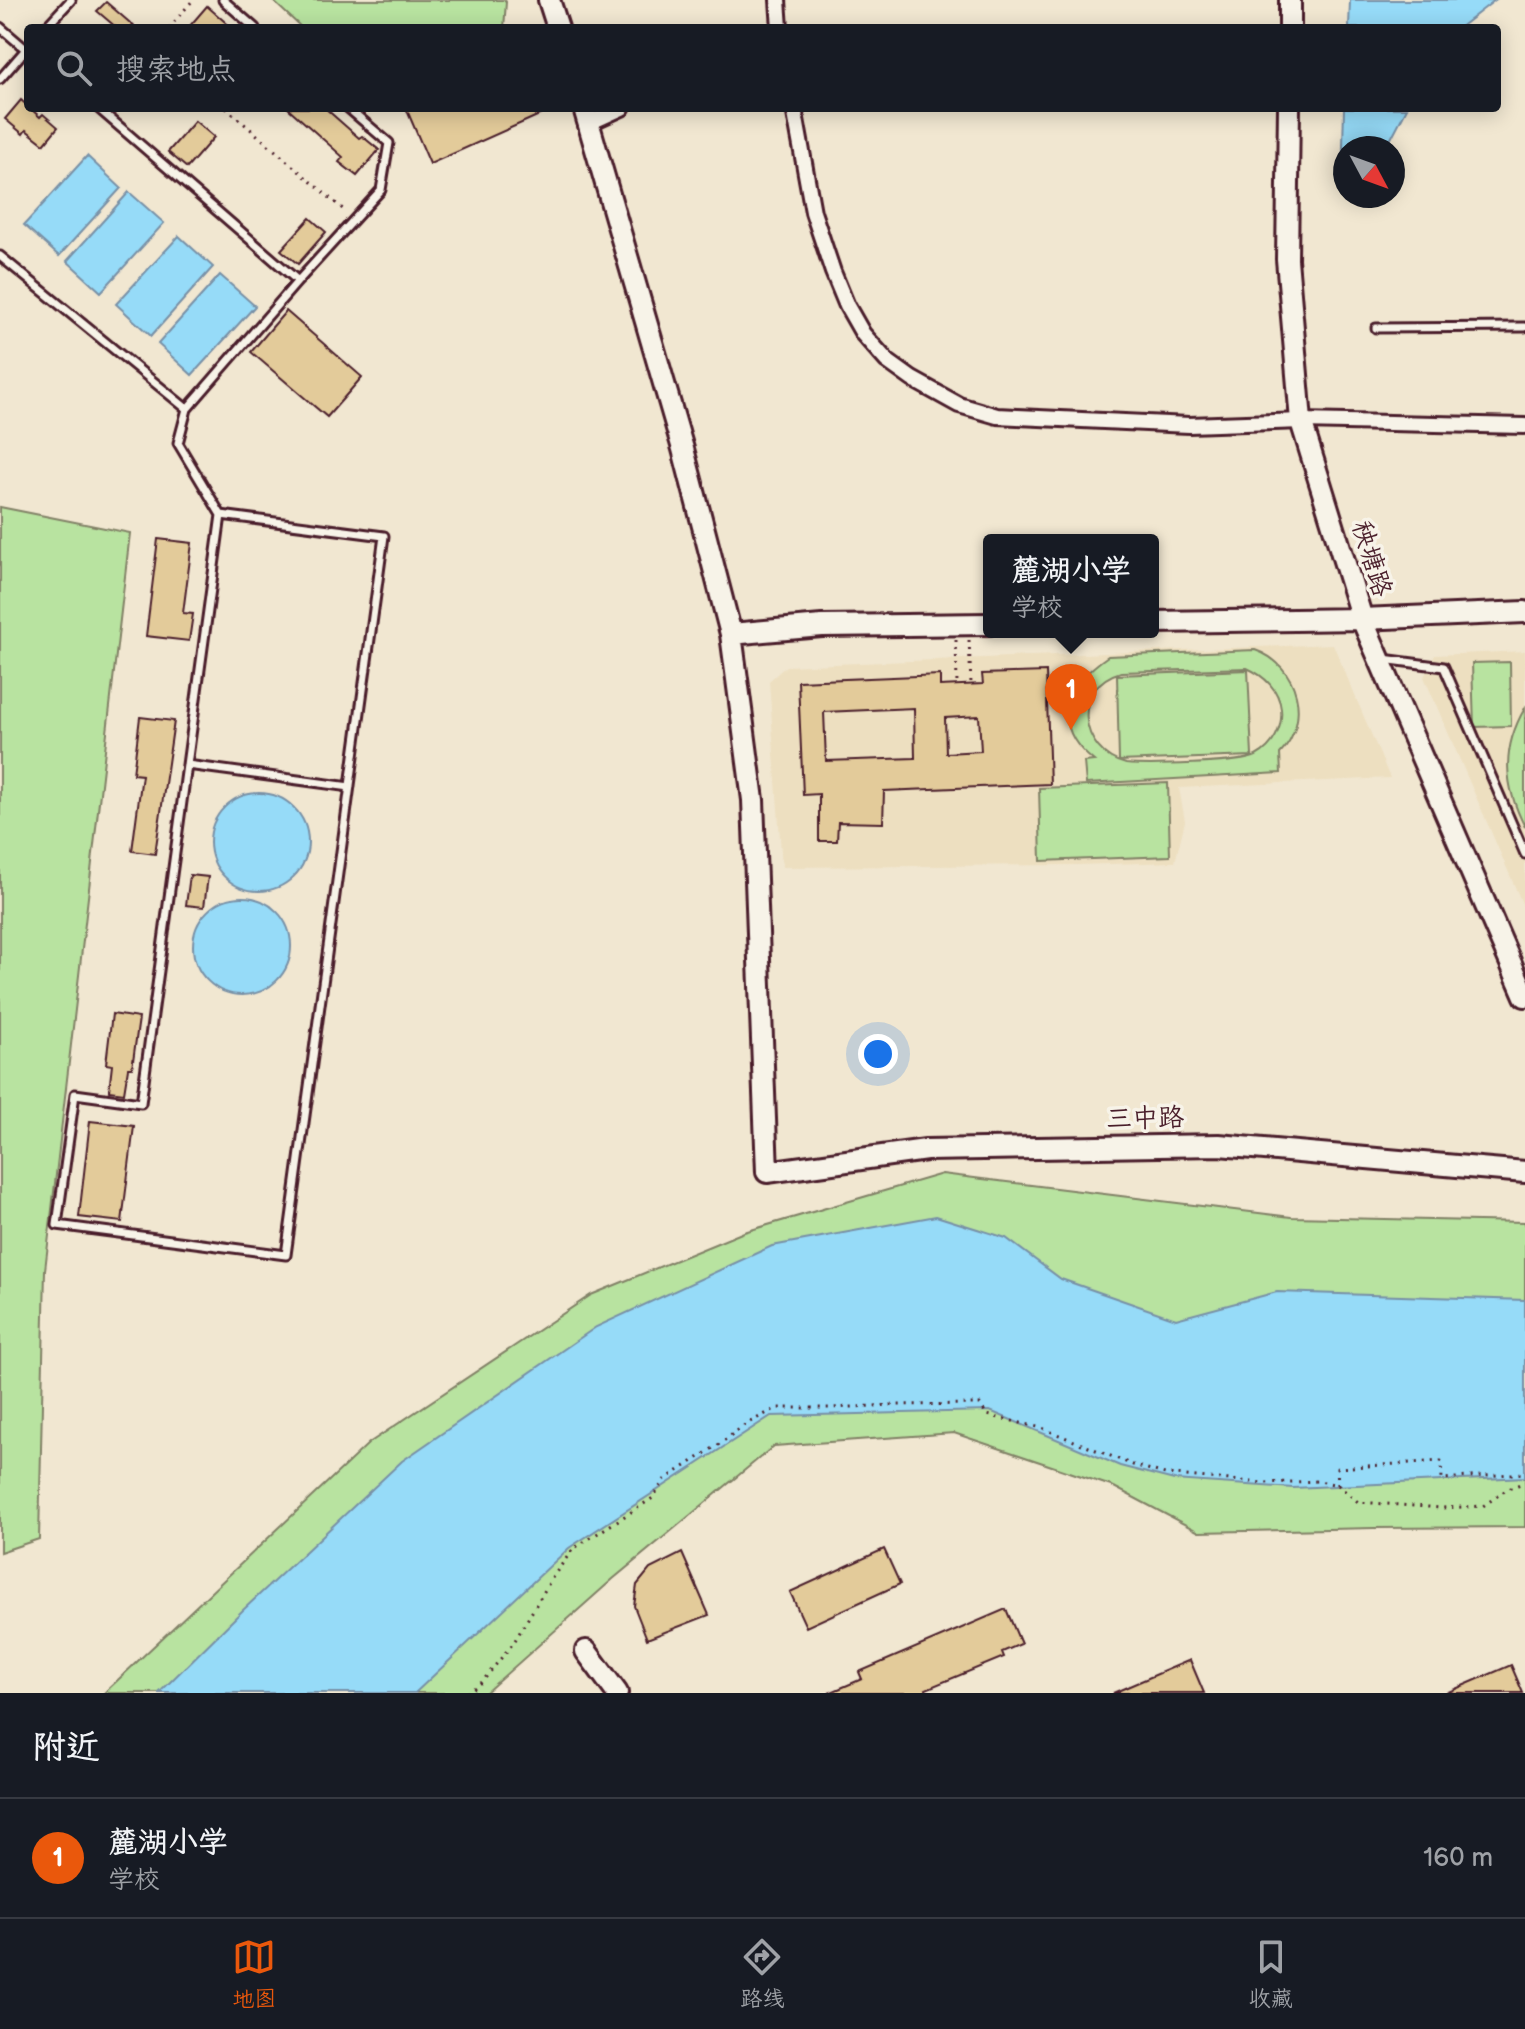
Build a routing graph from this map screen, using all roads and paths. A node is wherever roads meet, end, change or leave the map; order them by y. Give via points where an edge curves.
1 (71, 0) edge
2 (193, 0) edge
3 (223, 0) edge
4 (549, 0) edge
5 (778, 0) edge
6 (1290, 0) edge
7 (49, 24) edge
8 (172, 24) edge
9 (250, 24) edge
10 (557, 24) edge
11 (780, 24) edge
12 (1290, 24) edge
13 (0, 27) edge
14 (24, 47) edge
15 (24, 52) edge
16 (0, 79) edge
17 (103, 112) edge
18 (231, 112) edge
19 (353, 112) edge
20 (795, 112) edge
21 (1289, 112) edge
22 (586, 116) edge
23 (354, 218) junction
24 (0, 256) edge
25 (298, 281) junction
26 (1525, 327) edge
27 (1376, 328) dead end
28 (187, 409) junction
29 (1301, 421) junction
30 (1525, 426) edge
31 (221, 515) junction
32 (1525, 612) edge
33 (1362, 619) junction
34 (1159, 622) edge
35 (971, 624) edge
36 (731, 634) junction
37 (1380, 659) junction
38 (971, 684) dead end
39 (957, 685) dead end
40 (187, 765) junction
41 (350, 787) junction
42 (1525, 854) edge
43 (1525, 996) edge
44 (1525, 1172) edge
45 (1525, 1473) edge
46 (1525, 1482) edge
47 (1338, 1485) junction
48 (586, 1651) dead end
49 (467, 1693) edge
50 (617, 1693) edge

1 - 7 lane
2 - 8 path
3 - 9 lane
4 - 10 main road
5 - 11 street
6 - 12 main road
13 - 14 lane
15 - 16 lane
17 - 25 lane
18 - 23 path
19 - 23 lane via 389,143 381,190
20 - 29 street via 813,212 842,294 863,334 912,379 959,405 997,416 1189,425
21 - 29 main road, 秧塘路 via 1287,259
22 - 36 main road
23 - 25 lane
24 - 28 lane
25 - 28 lane
26 - 27 lane
28 - 31 lane via 178,443
29 - 30 street
29 - 33 main road, 秧塘路
31 - 40 lane
31 - 41 lane via 384,536
32 - 33 main road
33 - 34 main road
33 - 37 main road, 秧塘路
35 - 36 main road via 822,626
35 - 38 path
35 - 39 path
36 - 44 main road, 三中路 via 753,800 767,1172 926,1150 1219,1145
37 - 42 lane via 1444,667
37 - 43 main road, 秧塘路
40 - 41 lane
40 - 41 lane via 141,1103 75,1094 57,1225 286,1255
45 - 47 path via 1442,1479 1441,1461 1337,1468
46 - 47 path via 1483,1506 1442,1508 1358,1502
47 - 49 path via 1165,1474 1042,1428 987,1415 980,1404 777,1408 664,1480 653,1498 573,1549 514,1642
48 - 50 main road

